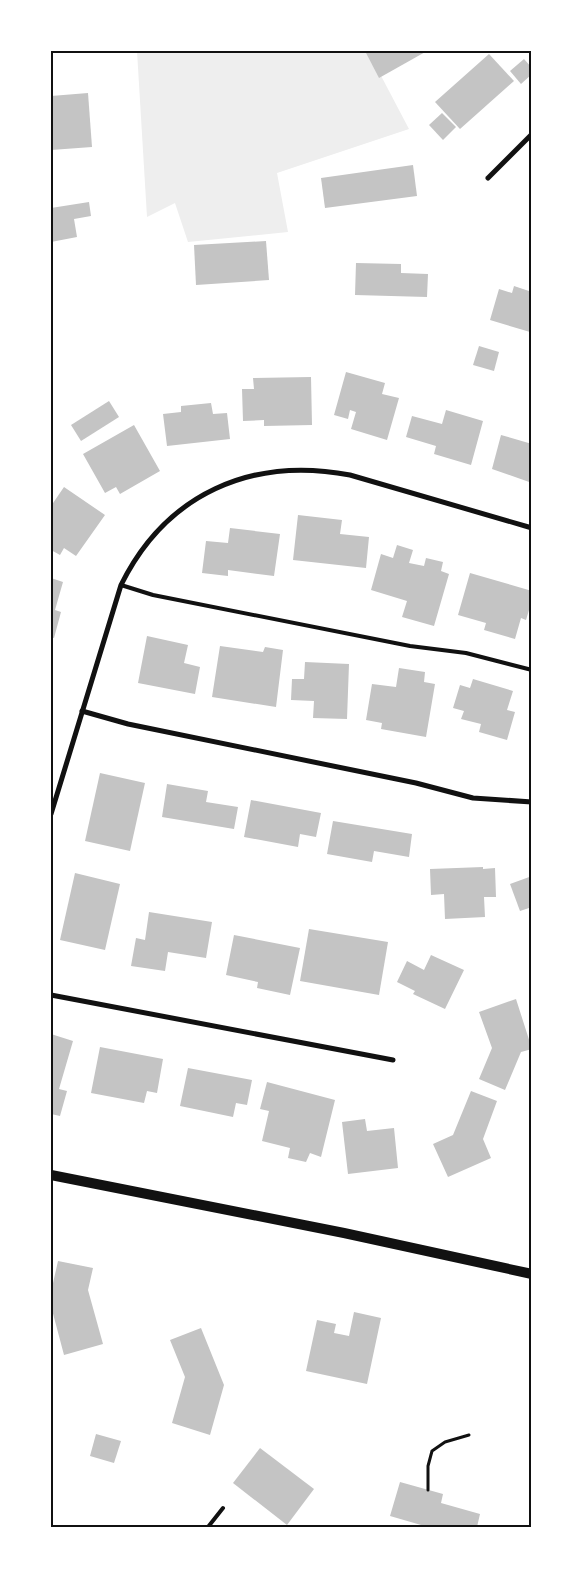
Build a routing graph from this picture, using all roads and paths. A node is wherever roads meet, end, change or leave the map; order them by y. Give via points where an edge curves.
1 (532, 134) edge
2 (488, 178) dead end
3 (532, 528) edge
4 (121, 585) junction
5 (532, 670) edge
6 (82, 711) junction
7 (532, 802) edge
8 (51, 814) edge
9 (51, 995) edge
10 (393, 1060) dead end
11 (51, 1175) edge
12 (532, 1274) edge
13 (469, 1435) dead end
14 (428, 1490) dead end
15 (224, 1508) dead end
16 (208, 1527) edge

1 - 2 street
3 - 4 street via 350,475 326,471 268,471 217,489 180,511 137,556
4 - 5 lane via 153,595 401,644 466,653
4 - 6 street
6 - 7 street via 128,724 416,783 473,798
6 - 8 street
9 - 10 street
11 - 12 main road
13 - 14 path via 445,1442 432,1451
15 - 16 lane

